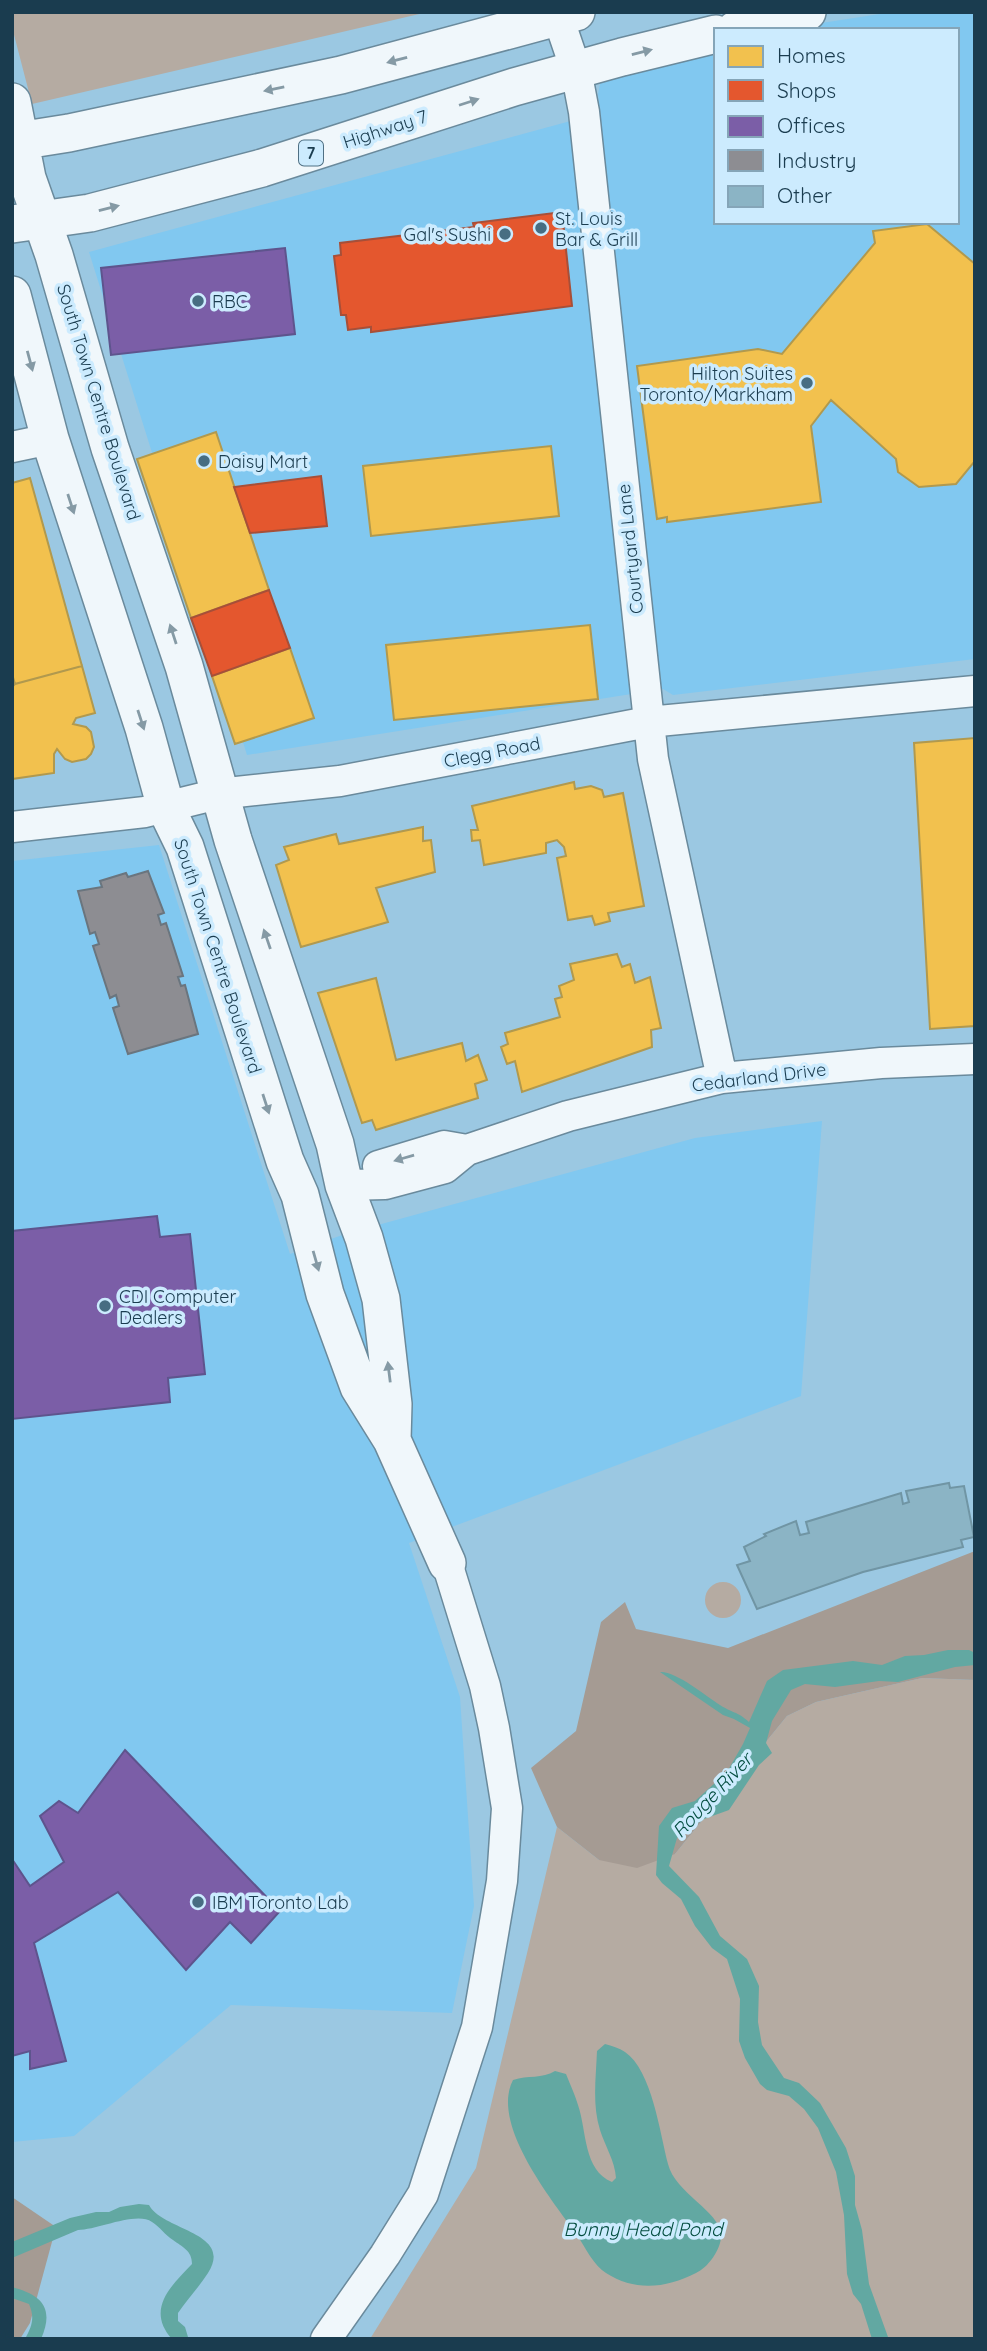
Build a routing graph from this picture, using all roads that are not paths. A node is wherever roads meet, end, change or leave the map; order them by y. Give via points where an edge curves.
1 (807, 12) edge
2 (567, 15) edge
3 (743, 28) edge
4 (714, 34) edge
5 (576, 69) junction
6 (12, 102) edge
7 (16, 142) edge
8 (27, 221) edge
9 (12, 295) edge
10 (50, 439) junction
11 (12, 447) edge
12 (975, 691) edge
13 (648, 722) junction
14 (218, 794) junction
15 (166, 808) junction
16 (12, 827) edge
17 (975, 1059) edge
18 (722, 1078) junction
19 (344, 1185) junction
20 (300, 1195) junction
21 (384, 1330) junction
22 (345, 1346) junction
23 (392, 1440) junction
24 (447, 1563) joint
25 (327, 2339) edge

1 - 3 main road
2 - 5 street, Courtyard Lane
2 -> 7 main road via 341,75
5 -> 4 main road, Highway 7 / 7
8 -> 5 main road, Highway 7 / 7 via 90,213 262,168
5 - 13 street, Courtyard Lane via 594,196
6 - 7 main road, South Town Centre Boulevard
7 - 8 main road, South Town Centre Boulevard via 27,178
14 -> 8 main road, South Town Centre Boulevard via 184,666
9 -> 10 main road, South Town Centre Boulevard
10 - 11 street
10 -> 15 main road, South Town Centre Boulevard
12 - 13 street, Clegg Road
13 - 14 street, Clegg Road via 340,781
13 - 18 street, Courtyard Lane
14 - 15 street, Clegg Road
19 -> 14 main road, South Town Centre Boulevard via 335,1144
15 - 16 street, Clegg Road
15 -> 20 main road, South Town Centre Boulevard via 185,847
17 - 18 street, Cedarland Drive
18 - 19 street, Cedarland Drive via 568,1116 467,1150 445,1168 386,1184
19 - 20 main road, Cedarland Drive
19 - 21 main road, South Town Centre Boulevard via 378,1287
20 -> 22 main road, South Town Centre Boulevard via 325,1294
21 - 22 main road via 365,1342
23 -> 21 main road, South Town Centre Boulevard via 393,1404
22 - 23 main road, South Town Centre Boulevard via 359,1387
23 - 24 main road, South Town Centre Boulevard
24 - 25 street via 485,1686 508,1808 502,1881 477,2027 423,2194

